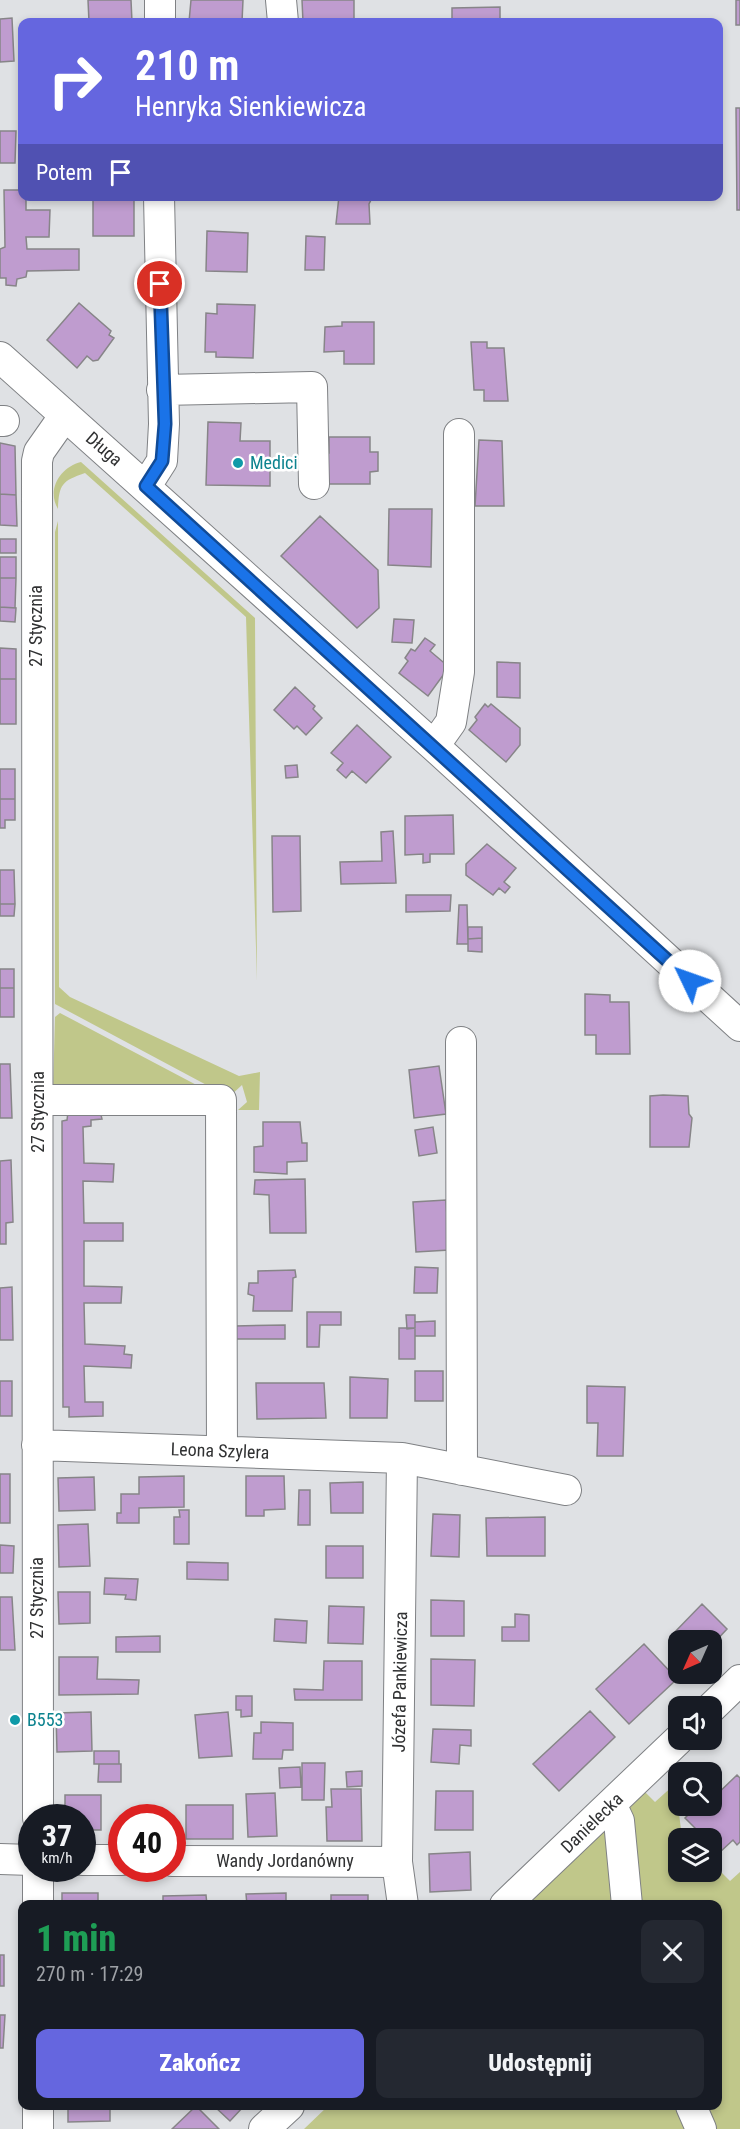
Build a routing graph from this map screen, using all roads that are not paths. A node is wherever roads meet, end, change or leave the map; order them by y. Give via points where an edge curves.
1 (160, 0) edge
2 (281, 0) edge
3 (160, 18) edge
4 (283, 18) edge
5 (159, 201) edge
6 (0, 357) edge
7 (162, 390) junction
8 (65, 415) junction
9 (459, 434) dead end
10 (314, 484) dead end
11 (146, 486) junction
12 (434, 746) junction
13 (740, 1026) edge
14 (461, 1042) dead end
15 (38, 1100) junction
16 (37, 1445) junction
17 (222, 1451) junction
18 (402, 1458) junction
19 (462, 1470) junction
20 (566, 1490) dead end
21 (740, 1680) edge
22 (722, 1697) edge
23 (668, 1750) edge
24 (38, 1804) edge
25 (611, 1804) junction
26 (0, 1859) edge
27 (18, 1860) edge
28 (186, 1861) edge
29 (397, 1862) junction
30 (38, 1882) edge
31 (38, 1900) edge
32 (402, 1900) edge
33 (510, 1900) edge
34 (627, 1900) edge
35 (38, 2110) edge
36 (285, 2110) edge
37 (693, 2110) edge
38 (38, 2129) edge
39 (264, 2129) edge
40 (701, 2129) edge

1 - 3 street
2 - 4 street
5 - 7 street
6 - 8 street, Długa
7 - 10 street via 312,387
7 - 11 street via 162,461
8 - 11 street, Długa
8 - 15 street, 27 Stycznia via 37,461
9 - 12 street via 459,672 451,722
11 - 12 street, Długa
12 - 13 street, Długa
14 - 19 street
15 - 16 street, 27 Stycznia
15 - 17 street via 221,1100
16 - 17 street, Leona Szylera
16 - 24 street, 27 Stycznia
17 - 18 street, Leona Szylera
18 - 19 street, Leona Szylera
18 - 29 street, Józefa Pankiewicza
19 - 20 street, Leona Szylera
21 - 22 street
23 - 25 street, Danielecka
25 - 33 street, Danielecka
25 - 34 street via 619,1821
26 - 27 street
28 - 29 street, Wandy Jordanówny
29 - 32 street, Józefa Pankiewicza
30 - 31 street
35 - 38 street
36 - 39 street
37 - 40 street

